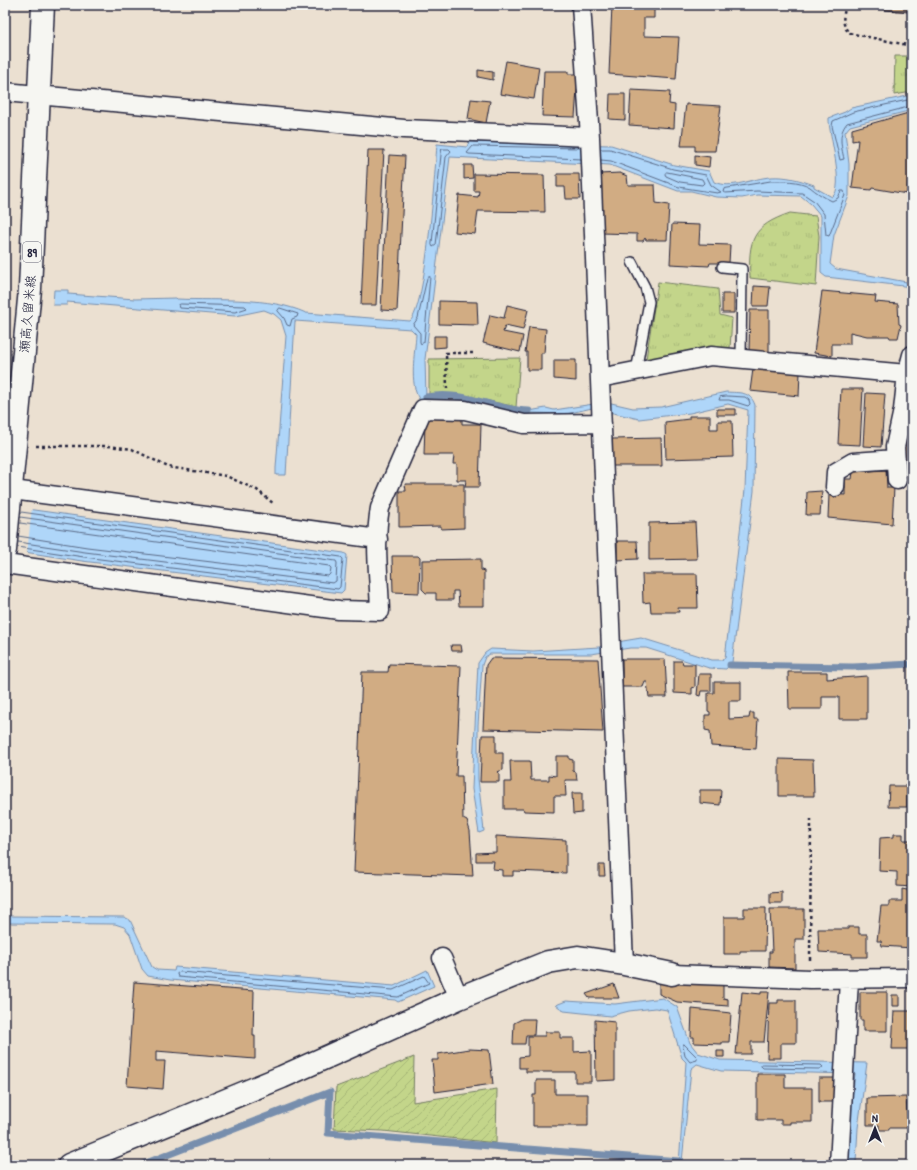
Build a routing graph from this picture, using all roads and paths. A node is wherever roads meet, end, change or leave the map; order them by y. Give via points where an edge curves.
1 (43, 5) edge
2 (581, 5) edge
3 (846, 5) edge
4 (912, 46) edge
5 (5, 92) edge
6 (38, 95) junction
7 (590, 137) junction
8 (632, 262) dead end
9 (722, 267) dead end
10 (473, 353) dead end
11 (912, 355) edge
12 (741, 358) junction
13 (636, 371) junction
14 (907, 374) junction
15 (600, 378) junction
16 (448, 410) junction
17 (602, 423) junction
18 (33, 446) dead end
19 (896, 459) junction
20 (897, 480) dead end
21 (835, 487) dead end
22 (9, 492) edge
23 (299, 528) junction
24 (378, 539) junction
25 (5, 550) edge
26 (5, 564) edge
27 (811, 818) dead end
28 (442, 958) dead end
29 (624, 964) junction
30 (672, 974) joint
31 (912, 978) edge
32 (848, 979) junction
33 (810, 980) junction
34 (459, 998) junction
35 (69, 1165) edge
36 (839, 1165) edge

1 - 6 street, 瀬高久留米線 / 89
2 - 7 street
3 - 4 path via 842,20 849,33
5 - 6 street
6 - 7 street via 404,129
6 - 22 street, 瀬高久留米線 / 89 via 30,289
7 - 15 street
8 - 13 lane via 645,287 649,302
9 - 12 lane via 742,269
10 - 16 path via 446,353
11 - 14 street
12 - 13 street via 711,356
12 - 14 street
13 - 15 street
14 - 19 street via 895,447
15 - 17 street
16 - 17 street via 465,410 524,424
16 - 24 street via 423,410 380,508
17 - 29 street
18 - 23 path via 108,446 132,449 168,467 226,476 257,490 288,515
19 - 20 street
19 - 21 street via 853,462 836,472
22 - 23 street
22 - 25 street, 瀬高久留米線 / 89
23 - 24 street
24 - 26 street via 380,611 338,610
27 - 33 path
28 - 34 street
29 - 30 street
29 - 34 street via 578,957 548,962
30 - 33 street
31 - 32 street
32 - 33 street
32 - 36 street
34 - 35 street via 282,1077

